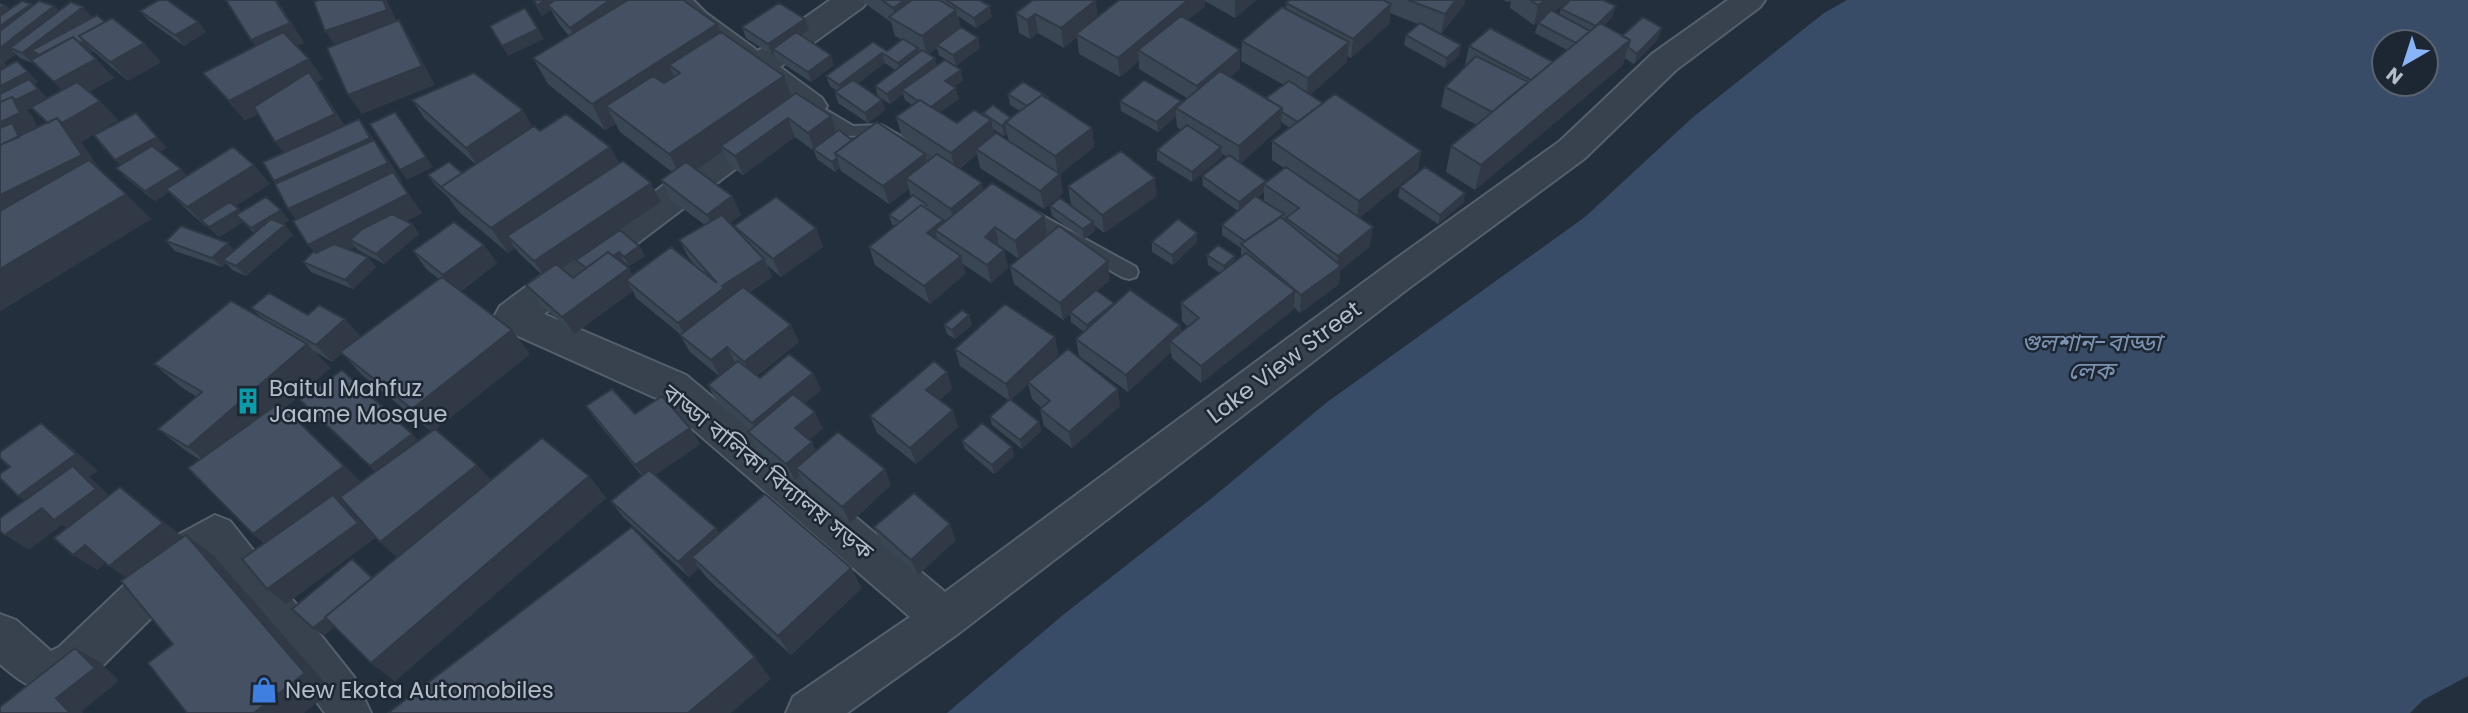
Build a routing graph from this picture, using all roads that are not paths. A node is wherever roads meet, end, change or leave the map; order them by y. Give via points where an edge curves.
1 (674, 0) edge
2 (852, 0) edge
3 (1749, 0) edge
4 (757, 67) junction
5 (810, 106) junction
6 (965, 180) edge
7 (1010, 205) edge
8 (1129, 272) dead end
9 (944, 619) junction
10 (0, 635) edge
11 (348, 713) edge
12 (809, 713) edge

1 - 4 street
2 - 4 street
3 - 9 street, Lake View Street via 1664,62 1572,150
4 - 5 street
5 - 6 lane via 850,132 875,129
5 - 9 street, বাড্ডা বালিকা বিদ্যালয় সড়ক via 780,117 513,317 672,387
7 - 8 lane
9 - 12 street, Lake View Street
10 - 11 street via 38,669 53,674 75,662 191,549 215,534 338,692

